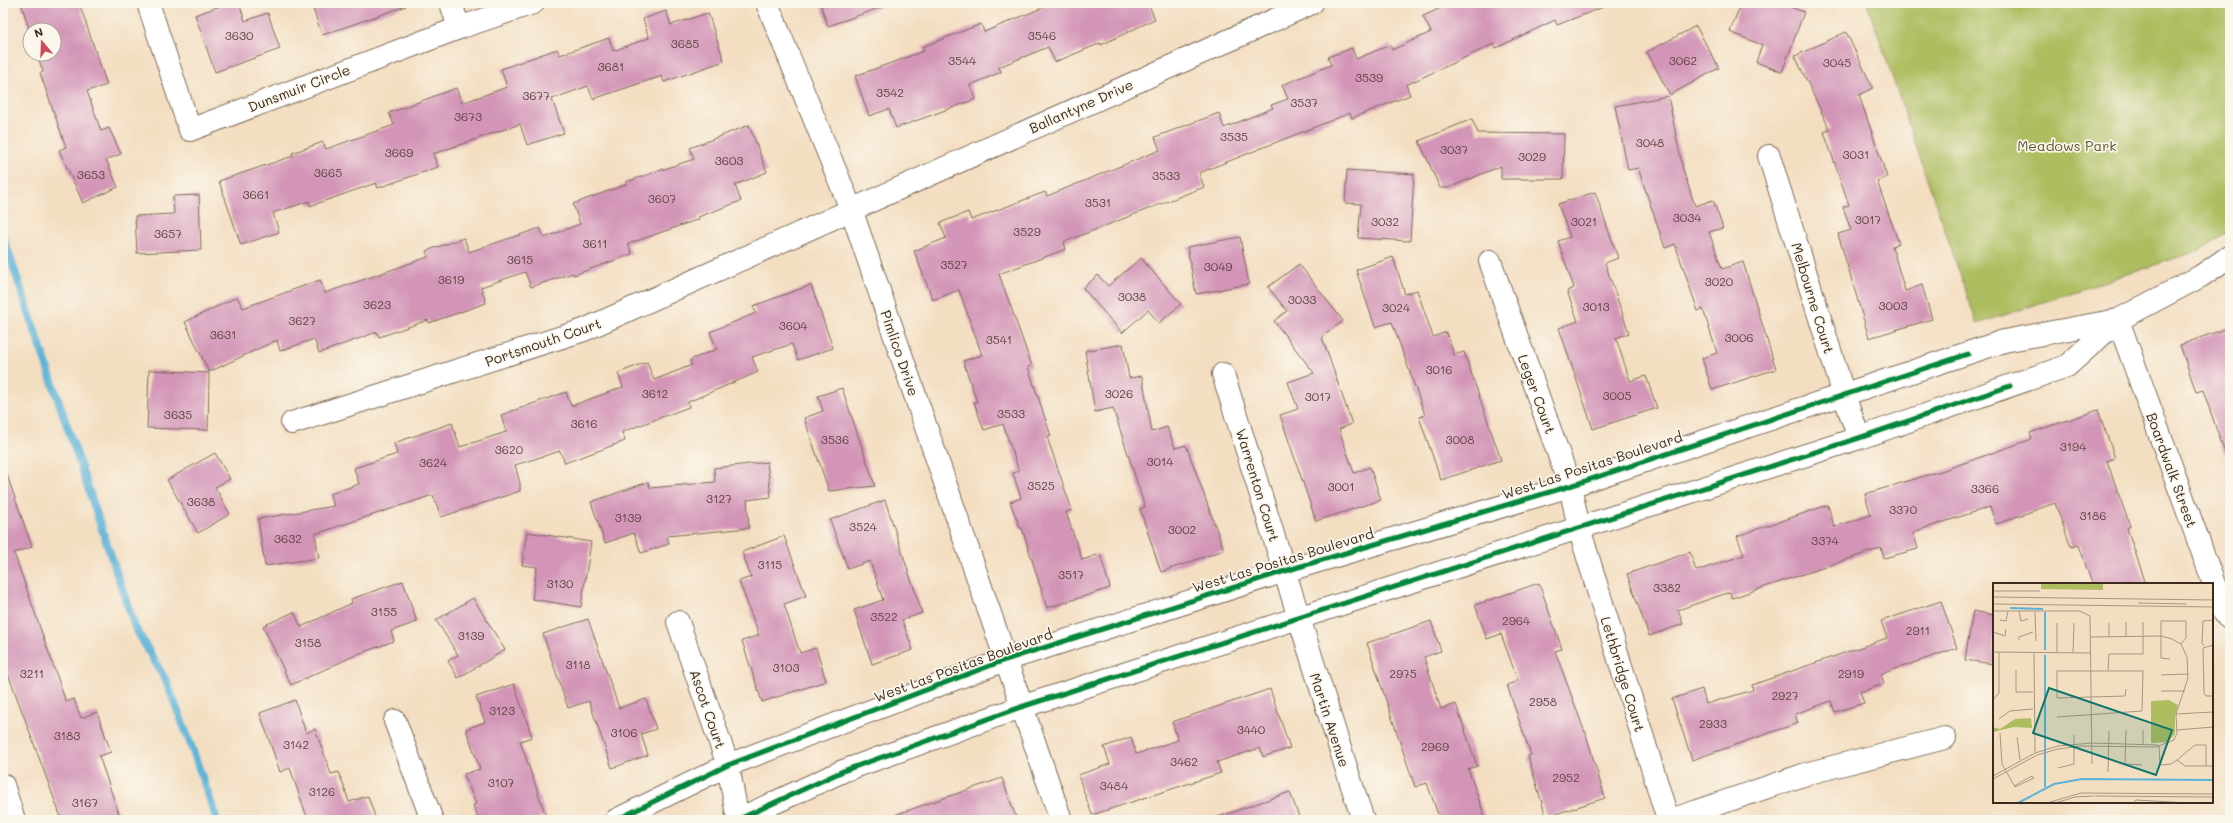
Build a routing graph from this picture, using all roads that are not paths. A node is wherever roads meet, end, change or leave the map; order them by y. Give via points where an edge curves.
1 (148, 3) edge
2 (451, 3) edge
3 (534, 3) edge
4 (767, 3) edge
5 (1312, 3) edge
6 (459, 28) junction
7 (1769, 156) dead end
8 (851, 209) junction
9 (2230, 256) edge
10 (1490, 261) dead end
11 (2118, 320) junction
12 (1223, 374) dead end
13 (1844, 395) junction
14 (292, 424) dead end
15 (1860, 438) junction
16 (1570, 486) junction
17 (1579, 528) junction
18 (1285, 571) junction
19 (2230, 618) edge
20 (1298, 619) junction
21 (678, 622) dead end
22 (1005, 660) junction
23 (1022, 707) junction
24 (396, 721) dead end
25 (1945, 738) dead end
26 (728, 766) junction
27 (3, 785) edge
28 (14, 820) edge
29 (432, 820) edge
30 (616, 820) edge
31 (738, 820) edge
32 (1061, 820) edge
33 (1363, 820) edge
34 (1668, 820) edge
35 (1671, 820) edge

1 - 6 street, Dunsmuir Circle via 190,130
2 - 6 street
3 - 6 street, Dunsmuir Circle
4 - 8 street, Pimlico Drive
5 - 8 street, Ballantyne Drive
7 - 13 street, Melbourne Court
8 - 14 street, Portsmouth Court via 584,330
8 - 22 street, Pimlico Drive
9 - 11 street, West Las Positas Boulevard via 2201,276
10 - 16 street, Leger Court
11 - 13 street, West Las Positas Boulevard via 2004,341
11 - 15 street, West Las Positas Boulevard via 2068,366
11 - 19 street, Boardwalk Street via 2225,614
12 - 18 street, Warrenton Court
13 - 15 street, Melbourne Court
13 - 16 street, West Las Positas Boulevard
15 - 17 street, West Las Positas Boulevard
16 - 17 street, Leger Court
16 - 18 street, West Las Positas Boulevard
17 - 20 street, West Las Positas Boulevard
17 - 34 street, Lethbridge Court
18 - 20 street, Warrenton Court
18 - 22 street, West Las Positas Boulevard
20 - 23 street, West Las Positas Boulevard
20 - 33 street, Martin Avenue
21 - 26 street, Ascot Court
22 - 23 street, Pimlico Drive
22 - 26 street, West Las Positas Boulevard
23 - 31 street, West Las Positas Boulevard via 843,771
23 - 32 street, Pimlico Drive
24 - 29 street
25 - 35 street via 1809,773
26 - 30 street, West Las Positas Boulevard
26 - 31 street, Ascot Court
27 - 28 street

